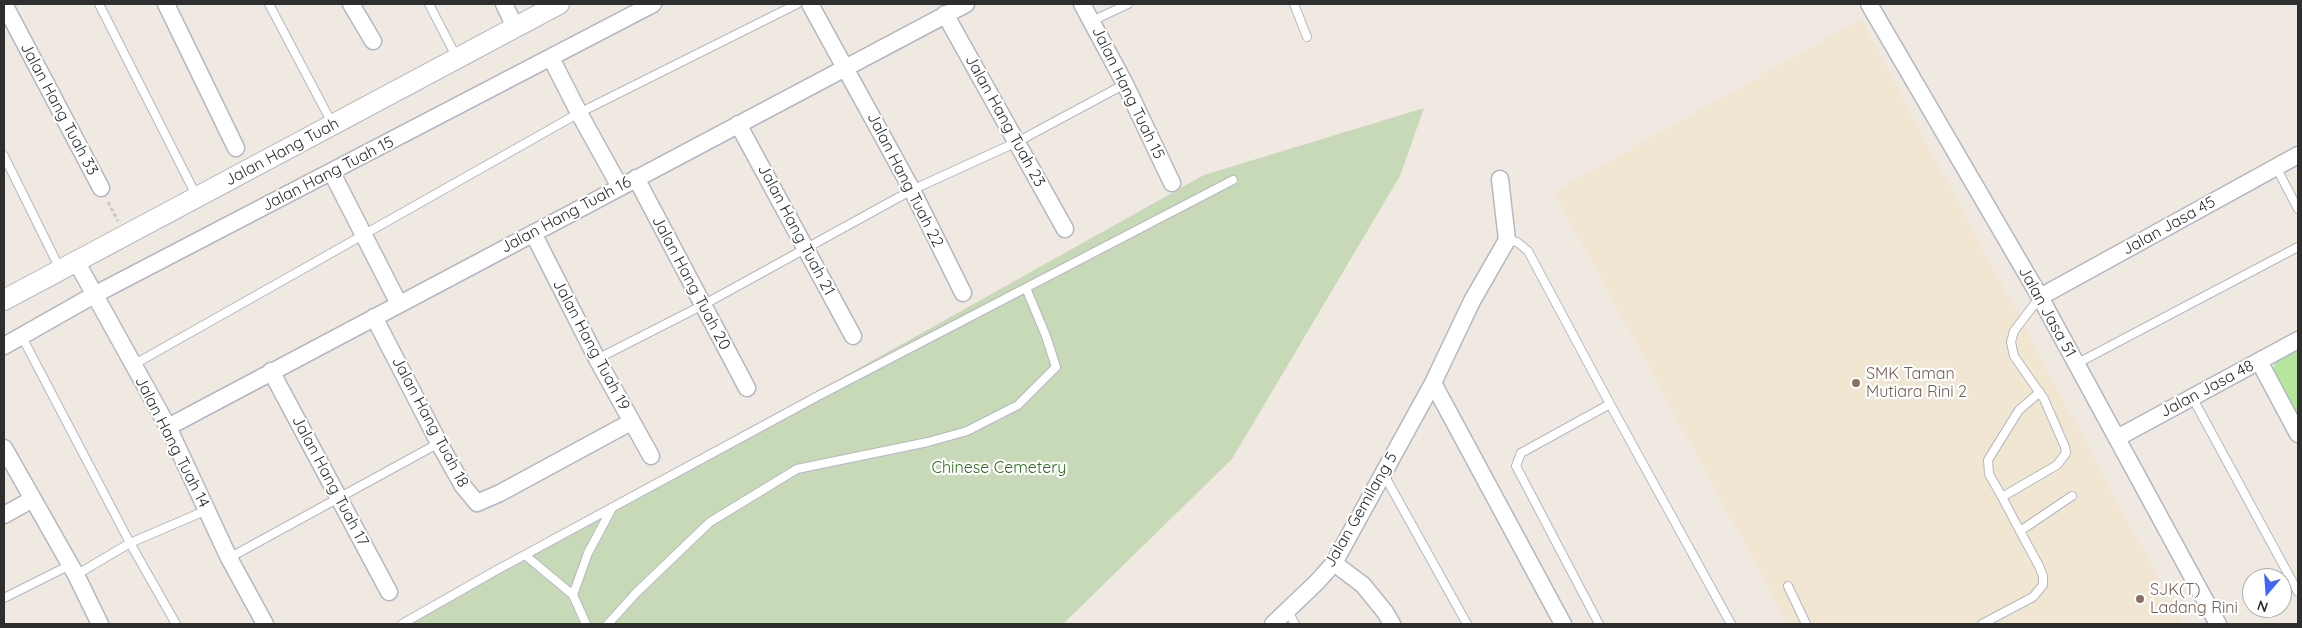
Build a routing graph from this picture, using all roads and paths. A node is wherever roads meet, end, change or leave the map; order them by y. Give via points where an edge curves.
1 (4, 4) edge
2 (99, 4) edge
3 (166, 4) edge
4 (269, 4) edge
5 (351, 4) edge
6 (429, 4) edge
7 (504, 4) edge
8 (560, 4) edge
9 (653, 4) edge
10 (797, 4) edge
11 (810, 4) edge
12 (966, 4) edge
13 (1082, 4) edge
14 (1128, 4) edge
15 (1294, 4) edge
16 (1870, 4) edge
17 (946, 14) junction
18 (1092, 21) junction
19 (515, 28) junction
20 (1307, 36) dead end
21 (373, 42) dead end
22 (457, 58) junction
23 (551, 58) junction
24 (846, 67) junction
25 (1125, 84) junction
26 (578, 113) junction
27 (333, 124) junction
28 (738, 124) junction
29 (1017, 142) junction
30 (236, 148) dead end
31 (2298, 155) edge
32 (4, 156) edge
33 (2276, 167) junction
34 (332, 173) junction
35 (636, 178) junction
36 (1500, 179) dead end
37 (1233, 180) dead end
38 (1172, 183) dead end
39 (620, 187) junction
40 (101, 188) joint
41 (912, 190) junction
42 (197, 197) junction
43 (2298, 209) edge
44 (1065, 229) dead end
45 (533, 233) junction
46 (126, 235) junction
47 (364, 235) junction
48 (1506, 240) junction
49 (2298, 247) edge
50 (806, 249) junction
51 (68, 265) junction
52 (1026, 288) junction
53 (963, 293) dead end
54 (94, 295) junction
55 (2040, 297) junction
56 (4, 300) edge
57 (399, 304) junction
58 (703, 305) junction
59 (374, 317) junction
60 (853, 336) dead end
61 (22, 337) junction
62 (2298, 340) edge
63 (4, 346) edge
64 (597, 359) junction
65 (2260, 361) junction
66 (2076, 364) junction
67 (133, 365) junction
68 (271, 371) junction
69 (1433, 382) junction
70 (746, 388) dead end
71 (2040, 392) junction
72 (2192, 398) junction
73 (1610, 404) junction
74 (631, 422) junction
75 (168, 427) junction
76 (2298, 434) edge
77 (2117, 438) junction
78 (439, 442) junction
79 (4, 448) edge
80 (651, 456) dead end
81 (1382, 472) junction
82 (2072, 496) dead end
83 (340, 497) junction
84 (2002, 497) junction
85 (32, 499) junction
86 (612, 509) junction
87 (207, 510) junction
88 (4, 515) edge
89 (2020, 531) junction
90 (130, 544) junction
91 (525, 555) junction
92 (229, 558) junction
93 (1334, 563) junction
94 (73, 570) junction
95 (1788, 586) dead end
96 (389, 592) dead end
97 (2298, 592) edge
98 (573, 595) junction
99 (4, 598) edge
100 (1287, 610) junction
101 (100, 624) edge
102 (176, 624) edge
103 (265, 624) edge
104 (402, 624) edge
105 (586, 624) edge
106 (608, 624) edge
107 (1273, 624) edge
108 (1295, 624) edge
109 (1392, 624) edge
110 (1467, 624) edge
111 (1563, 624) edge
112 (1599, 624) edge
113 (1731, 624) edge
114 (1806, 624) edge
115 (1982, 624) edge
116 (2218, 624) edge

1 - 40 street, Jalan Hang Tuah 33
2 - 42 lane
3 - 30 street
4 - 27 lane
5 - 21 street
6 - 22 lane
7 - 19 street
8 - 19 street, Jalan Hang Tuah
9 - 23 street, Jalan Hang Tuah 15
10 - 26 lane
11 - 24 street, Jalan Hang Tuah 22
12 - 17 street, Jalan Hang Tuah 16
13 - 18 street, Jalan Hang Tuah 15
14 - 18 lane
15 - 20 lane
16 - 55 street, Jalan Jasa 51
17 - 24 street, Jalan Hang Tuah 16
17 - 29 street, Jalan Hang Tuah 23
18 - 25 street, Jalan Hang Tuah 15
19 - 22 street, Jalan Hang Tuah
22 - 27 street, Jalan Hang Tuah
23 - 26 street
23 - 34 street, Jalan Hang Tuah 15
24 - 28 street, Jalan Hang Tuah 16
24 - 41 street, Jalan Hang Tuah 22
25 - 29 lane
25 - 38 street, Jalan Hang Tuah 15
26 - 39 street
26 - 47 lane
27 - 42 street, Jalan Hang Tuah
28 - 35 street, Jalan Hang Tuah 16
28 - 50 street, Jalan Hang Tuah 21
29 - 41 lane
29 - 44 street, Jalan Hang Tuah 23
31 - 33 street, Jalan Jasa 45
32 - 51 lane
33 - 43 lane
33 - 55 street, Jalan Jasa 45
34 - 47 street
34 - 54 street, Jalan Hang Tuah 15
35 - 39 street, Jalan Hang Tuah 16
35 - 58 street, Jalan Hang Tuah 20
36 - 48 street
37 - 52 lane
39 - 45 street, Jalan Hang Tuah 16
40 - 46 path
41 - 50 lane
41 - 53 street, Jalan Hang Tuah 22
42 - 46 street, Jalan Hang Tuah
45 - 57 street, Jalan Hang Tuah 16
45 - 64 street, Jalan Hang Tuah 19
46 - 51 street, Jalan Hang Tuah
47 - 57 street
47 - 67 lane
48 - 69 street, Jalan Gemilang 5
48 - 73 lane via 1517,242 1528,251
49 - 66 lane
50 - 58 lane
50 - 60 street, Jalan Hang Tuah 21
51 - 54 street, Jalan Hang Tuah 14
51 - 56 street, Jalan Hang Tuah
52 - 86 lane via 818,396
52 - 106 lane via 1056,367 1018,405 967,431 797,470 710,522
54 - 61 street, Jalan Hang Tuah 15
54 - 67 street, Jalan Hang Tuah 14
55 - 66 street, Jalan Jasa 51
55 - 71 lane via 2014,331 2011,342 2014,356
57 - 59 street, Jalan Hang Tuah 16
58 - 64 lane
58 - 70 street, Jalan Hang Tuah 20
59 - 68 street, Jalan Hang Tuah 16
59 - 78 street, Jalan Hang Tuah 18
61 - 63 street, Jalan Hang Tuah 15
61 - 90 lane
62 - 65 street, Jalan Jasa 48
64 - 74 street, Jalan Hang Tuah 19
65 - 72 street, Jalan Jasa 48
65 - 76 street
66 - 77 street, Jalan Jasa 51
67 - 75 street, Jalan Hang Tuah 14
68 - 75 street, Jalan Hang Tuah 16
68 - 83 street, Jalan Hang Tuah 17
69 - 81 street, Jalan Gemilang 5
69 - 111 street
71 - 84 lane via 2019,410 1988,460 1989,474
71 - 84 lane via 2066,453 2057,465
72 - 77 street, Jalan Jasa 48
72 - 97 lane
73 - 112 lane via 1521,453 1516,466
73 - 113 lane
74 - 78 street, Jalan Hang Tuah 18 via 477,503 463,486
74 - 80 street, Jalan Hang Tuah 19
75 - 87 street, Jalan Hang Tuah 14
77 - 116 street, Jalan Jasa 51
78 - 83 lane
79 - 85 street
81 - 93 street, Jalan Gemilang 5
81 - 110 lane
82 - 89 lane
83 - 92 lane
83 - 96 street, Jalan Hang Tuah 17
84 - 89 lane
85 - 88 street
85 - 94 street
86 - 91 lane
86 - 98 lane via 588,553
87 - 90 lane
87 - 92 street, Jalan Hang Tuah 14
89 - 115 lane via 2039,566 2043,585 2032,597
90 - 94 lane
90 - 102 lane
91 - 98 lane
91 - 104 lane
92 - 103 street, Jalan Hang Tuah 14
93 - 100 street, Jalan Gemilang 5
93 - 109 street via 1362,585
94 - 99 lane
94 - 101 street
95 - 114 lane
98 - 105 lane
100 - 107 street, Jalan Gemilang 5
100 - 108 lane

